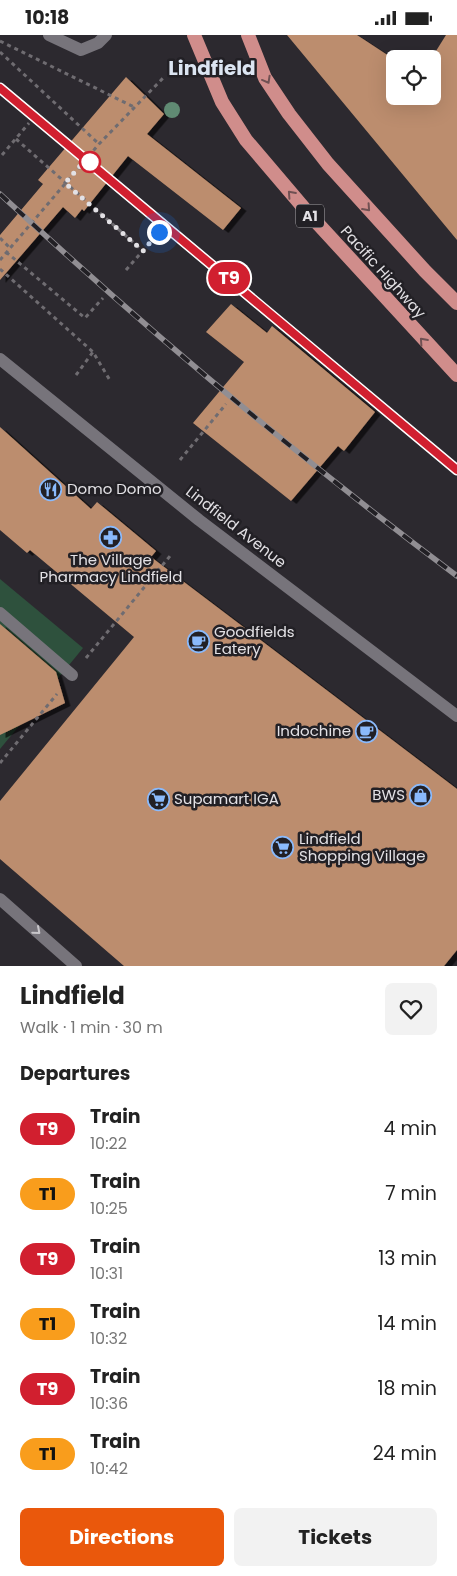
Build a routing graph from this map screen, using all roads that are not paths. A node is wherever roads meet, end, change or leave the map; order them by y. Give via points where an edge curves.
1 (49, 35) edge
2 (106, 35) edge
3 (194, 35) edge
4 (248, 35) edge
5 (457, 303) edge
6 (0, 359) edge
7 (457, 375) edge
8 (0, 613) edge
9 (72, 675) dead end
10 (457, 716) edge
11 (0, 899) edge
12 (76, 966) edge

1 - 2 street via 81,50 98,43
7 -> 3 highway, Pacific Highway / A1 via 309,215 246,140 222,102
4 -> 5 highway, Pacific Highway via 265,78 322,157 424,271
6 - 10 street, Lindfield Avenue via 200,520
8 - 9 street
11 -> 12 street

